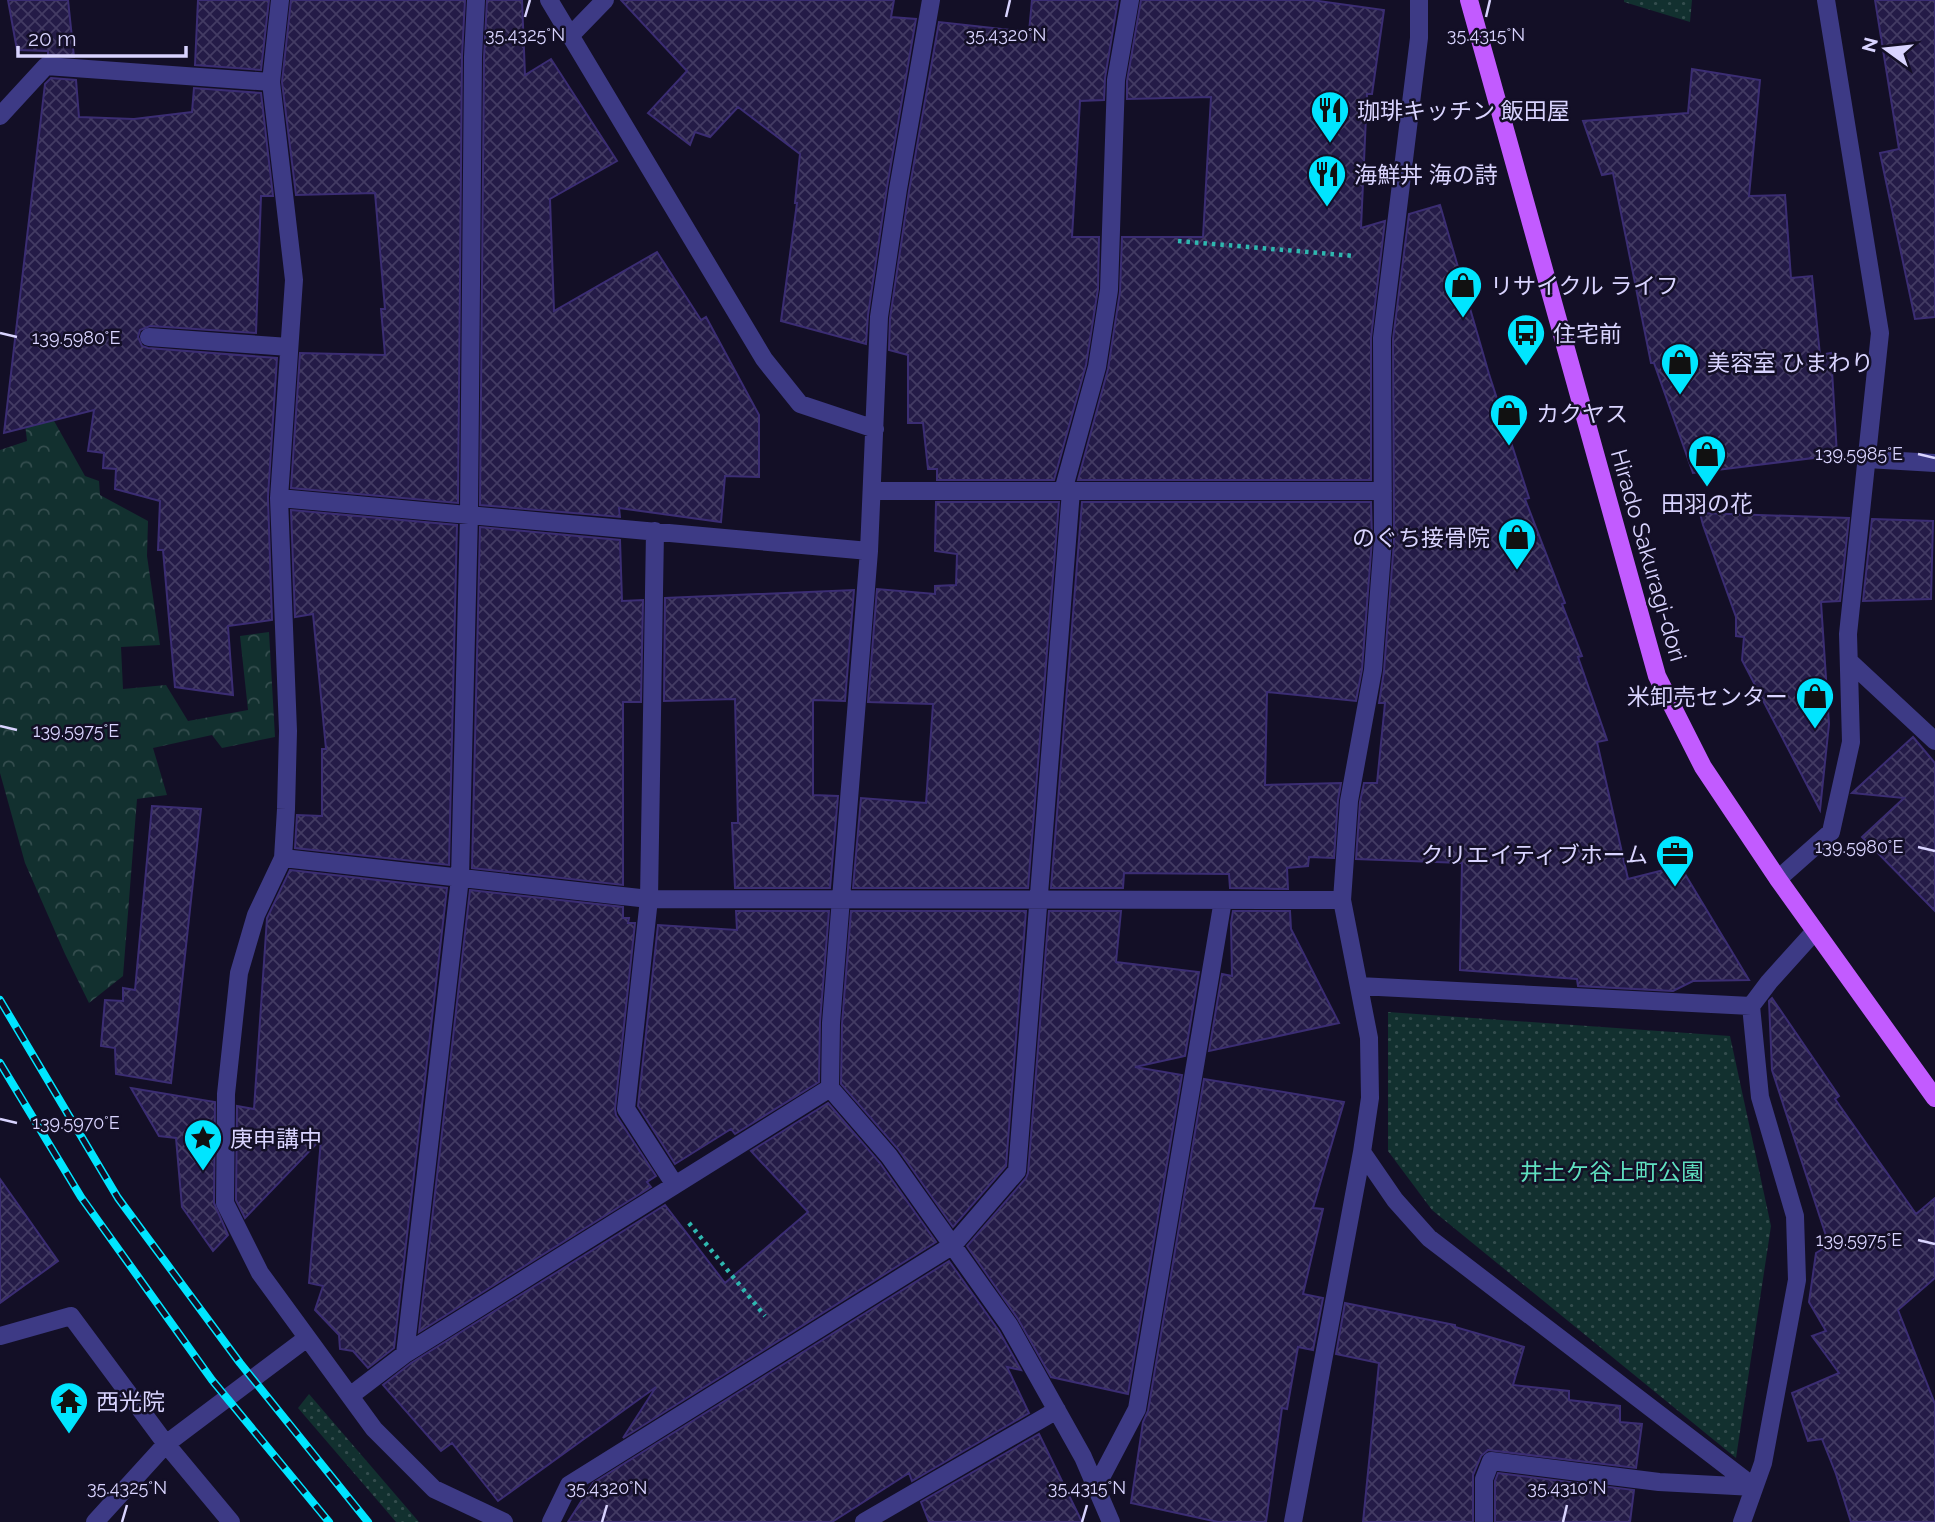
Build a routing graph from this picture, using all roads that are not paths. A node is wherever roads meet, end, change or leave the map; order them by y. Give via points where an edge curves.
1 (280, 0) edge
2 (477, 0) edge
3 (550, 0) edge
4 (605, 0) edge
5 (931, 0) edge
6 (1130, 0) edge
7 (1419, 0) edge
8 (1469, 0) edge
9 (1826, 0) edge
10 (572, 35) junction
11 (271, 82) junction
12 (0, 116) edge
13 (149, 337) dead end
14 (289, 347) junction
15 (875, 429) junction
16 (1867, 459) junction
17 (1935, 463) edge
18 (873, 491) junction
19 (1067, 491) junction
20 (1383, 491) junction
21 (279, 498) junction
22 (469, 514) junction
23 (656, 531) junction
24 (869, 551) junction
25 (1849, 661) junction
26 (1935, 741) edge
27 (283, 858) junction
28 (460, 878) junction
29 (1778, 879) junction
30 (649, 899) junction
31 (841, 899) junction
32 (1038, 900) junction
33 (1223, 900) junction
34 (1342, 900) junction
35 (1815, 931) junction
36 (1359, 986) junction
37 (1751, 1006) junction
38 (830, 1088) junction
39 (1935, 1098) edge
40 (1362, 1152) junction
41 (670, 1189) junction
42 (953, 1245) junction
43 (0, 1336) edge
44 (307, 1338) junction
45 (405, 1354) junction
46 (350, 1396) junction
47 (1057, 1410) junction
48 (166, 1444) junction
49 (1097, 1487) junction
50 (1754, 1487) junction
51 (94, 1522) edge
52 (230, 1522) edge
53 (504, 1522) edge
54 (551, 1522) edge
55 (864, 1522) edge
56 (1111, 1522) edge
57 (1293, 1522) edge
58 (1484, 1522) edge
59 (1742, 1522) edge

1 - 11 street
2 - 22 street
3 - 10 street
4 - 10 street
5 - 15 street via 879,317
6 - 19 street via 1116,80 1109,290 1097,367
7 - 20 street via 1419,38 1382,338
8 - 29 main road, Hirado Sakuragi-dori via 1657,676 1703,767
9 - 16 street via 1880,333
10 - 15 street via 764,359 800,404
11 - 12 street via 46,66
11 - 14 street via 294,279
13 - 14 street
14 - 21 street
15 - 18 street
16 - 17 street
16 - 25 street
18 - 19 street
18 - 24 street
19 - 20 street
19 - 32 street
20 - 34 street via 1373,670 1349,801
21 - 22 street
21 - 27 street via 288,731
22 - 23 street
22 - 28 street
23 - 24 street
23 - 30 street
24 - 31 street
25 - 26 street
25 - 29 street via 1851,742 1831,832
27 - 28 street
27 - 44 street via 256,915 239,973 226,1094 225,1203 260,1273
28 - 30 street
28 - 45 street
29 - 35 main road, Hirado Sakuragi-dori
30 - 31 street
30 - 41 street via 626,1109
31 - 32 street
31 - 38 street
32 - 33 street
32 - 42 street via 1017,1171
33 - 34 street
33 - 49 street via 1137,1409
34 - 36 street
35 - 37 street
35 - 39 main road, Hirado Sakuragi-dori
36 - 37 street
36 - 40 street via 1370,1086
37 - 50 street via 1760,1097 1795,1216 1797,1280 1763,1463
38 - 41 street
38 - 42 street via 889,1156
40 - 50 street via 1429,1238
40 - 57 street
41 - 45 street
42 - 47 street via 1009,1325
42 - 54 street via 569,1485
43 - 48 street via 71,1316
44 - 46 street
44 - 48 street
45 - 46 street
46 - 53 street via 374,1429 434,1489
47 - 49 street
47 - 55 street
48 - 51 street
48 - 52 street
49 - 56 street
50 - 58 street via 1659,1482 1492,1461 1484,1479
50 - 59 street

